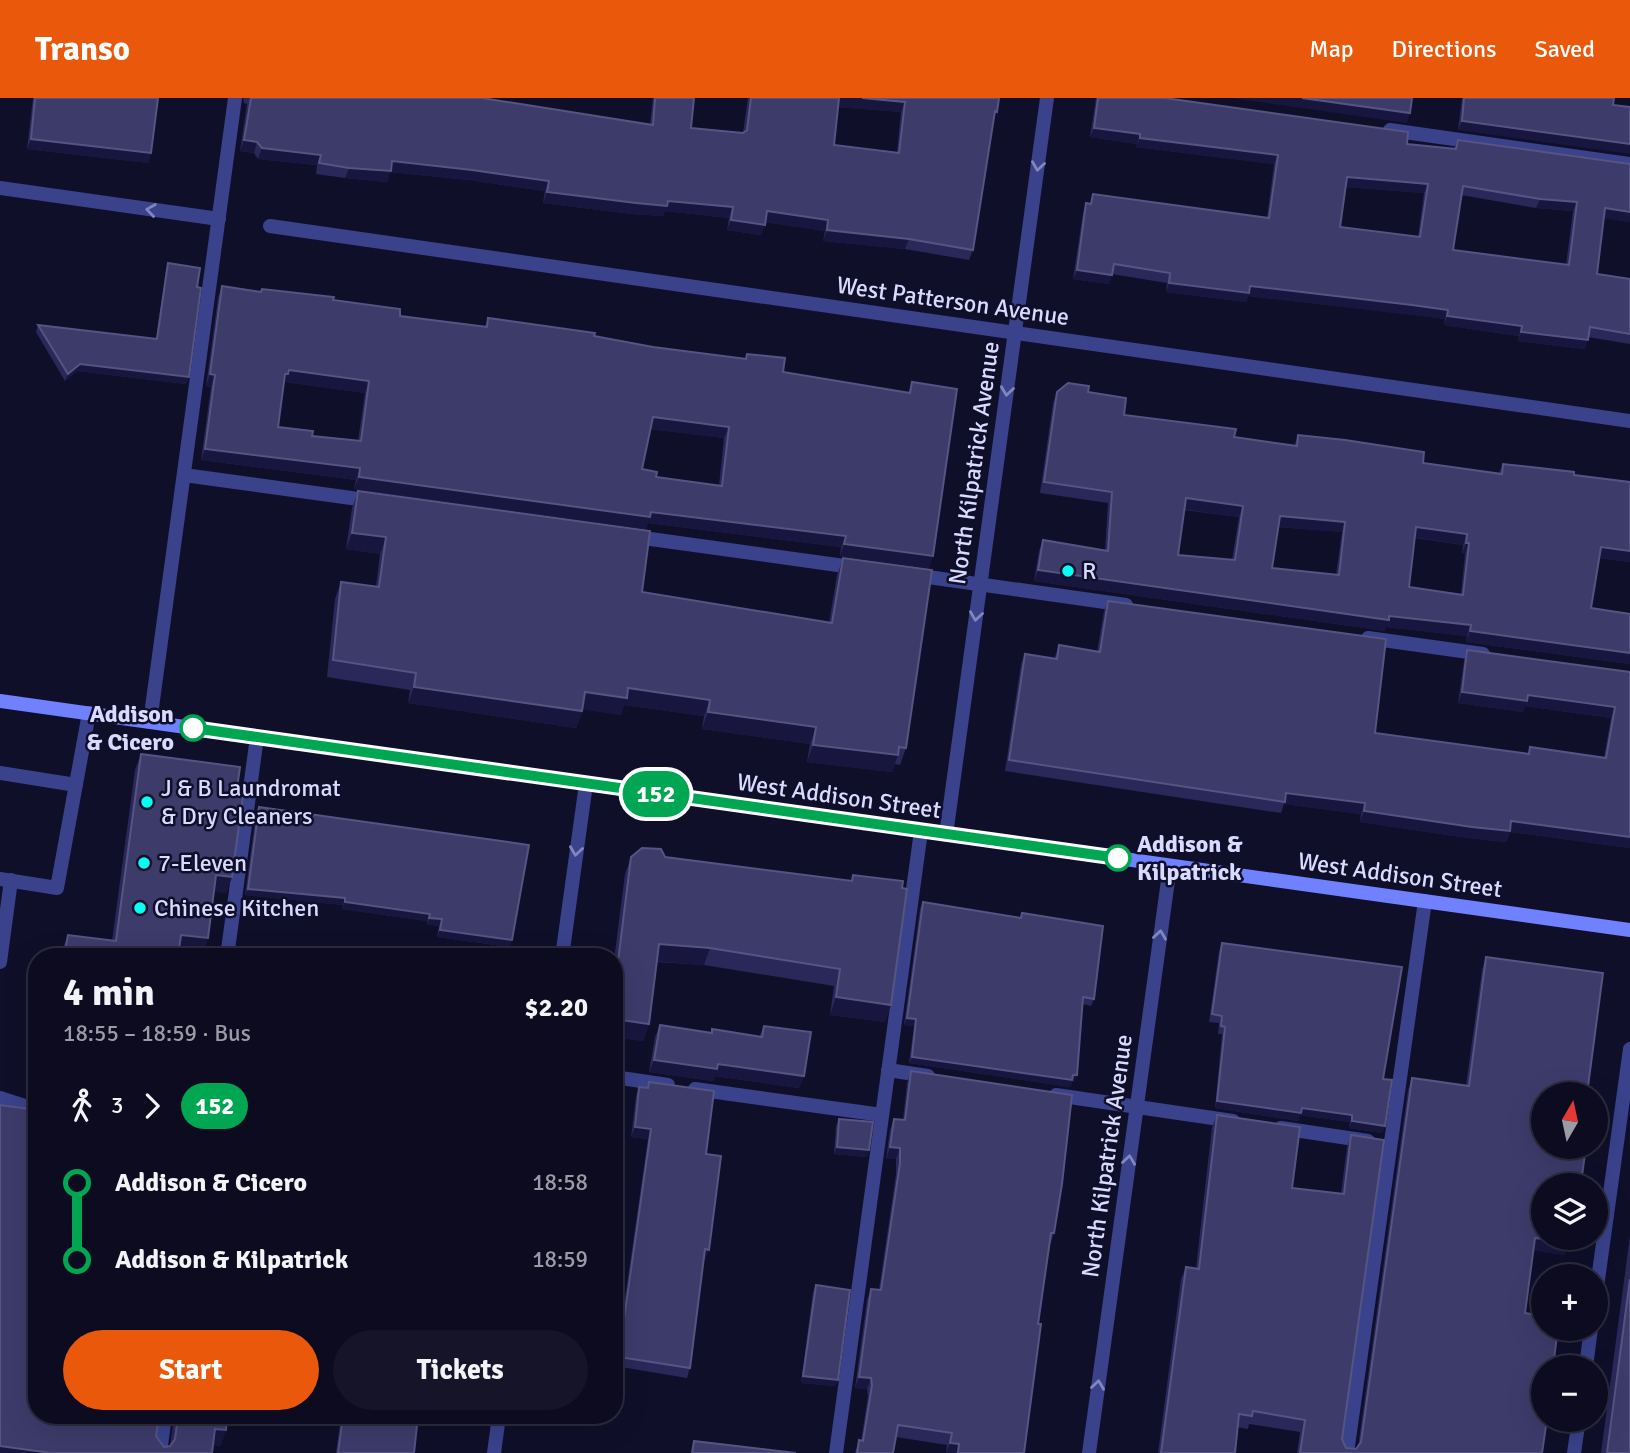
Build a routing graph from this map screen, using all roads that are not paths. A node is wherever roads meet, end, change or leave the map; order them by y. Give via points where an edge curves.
1 (235, 98) edge
2 (1047, 98) edge
3 (1369, 127) edge
4 (1630, 164) edge
5 (0, 188) edge
6 (219, 219) junction
7 (270, 226) dead end
8 (1015, 333) junction
9 (1630, 421) edge
10 (184, 475) junction
11 (389, 503) edge
12 (608, 533) edge
13 (980, 584) junction
14 (1147, 608) edge
15 (1354, 636) edge
16 (1492, 655) edge
17 (0, 701) edge
18 (89, 713) junction
19 (150, 722) junction
20 (257, 737) junction
21 (0, 773) edge
22 (586, 784) junction
23 (76, 785) junction
24 (921, 831) junction
25 (946, 835) junction
26 (1170, 866) junction
27 (6, 880) edge
28 (1425, 901) junction
29 (1630, 930) edge
30 (228, 948) edge
31 (563, 948) edge
32 (0, 962) edge
33 (1630, 1049) edge
34 (888, 1070) junction
35 (623, 1078) edge
36 (943, 1078) edge
37 (1040, 1092) edge
38 (0, 1098) edge
39 (28, 1107) edge
40 (1137, 1107) junction
41 (882, 1115) junction
42 (1391, 1144) junction
43 (1600, 1264) edge
44 (164, 1424) edge
45 (498, 1424) edge
46 (1577, 1432) edge
47 (160, 1453) edge
48 (494, 1453) edge
49 (836, 1453) edge
50 (1089, 1453) edge
51 (1347, 1453) edge
52 (1574, 1453) edge

1 - 6 street
2 -> 8 street, North Kilpatrick Avenue
3 - 4 street
6 -> 5 street
6 - 10 street
7 - 8 street, West Patterson Avenue
8 - 9 street, West Patterson Avenue
8 -> 13 street, North Kilpatrick Avenue
10 - 11 street
10 - 19 street
12 - 13 street
13 - 14 street
13 -> 25 street, North Kilpatrick Avenue
15 - 16 street
17 - 18 main road, West Addison Street
18 - 19 main road, West Addison Street
18 - 23 street
19 - 20 main road, West Addison Street
20 - 22 main road, West Addison Street
20 - 30 street
21 - 23 street
22 - 24 main road, West Addison Street
22 -> 31 street
23 - 27 street via 57,888
24 - 25 main road, West Addison Street
24 - 34 street
25 - 26 main road, West Addison Street
26 - 28 main road, West Addison Street
40 -> 26 street, North Kilpatrick Avenue
27 - 32 street
28 - 29 main road, West Addison Street
28 - 42 street
33 - 43 street
34 - 36 street
34 - 41 street
35 - 41 street
37 - 40 street
38 - 39 street
40 - 42 street
50 -> 40 street, North Kilpatrick Avenue
41 - 49 street
42 - 51 street
44 - 47 street
45 - 48 street
46 - 52 street

